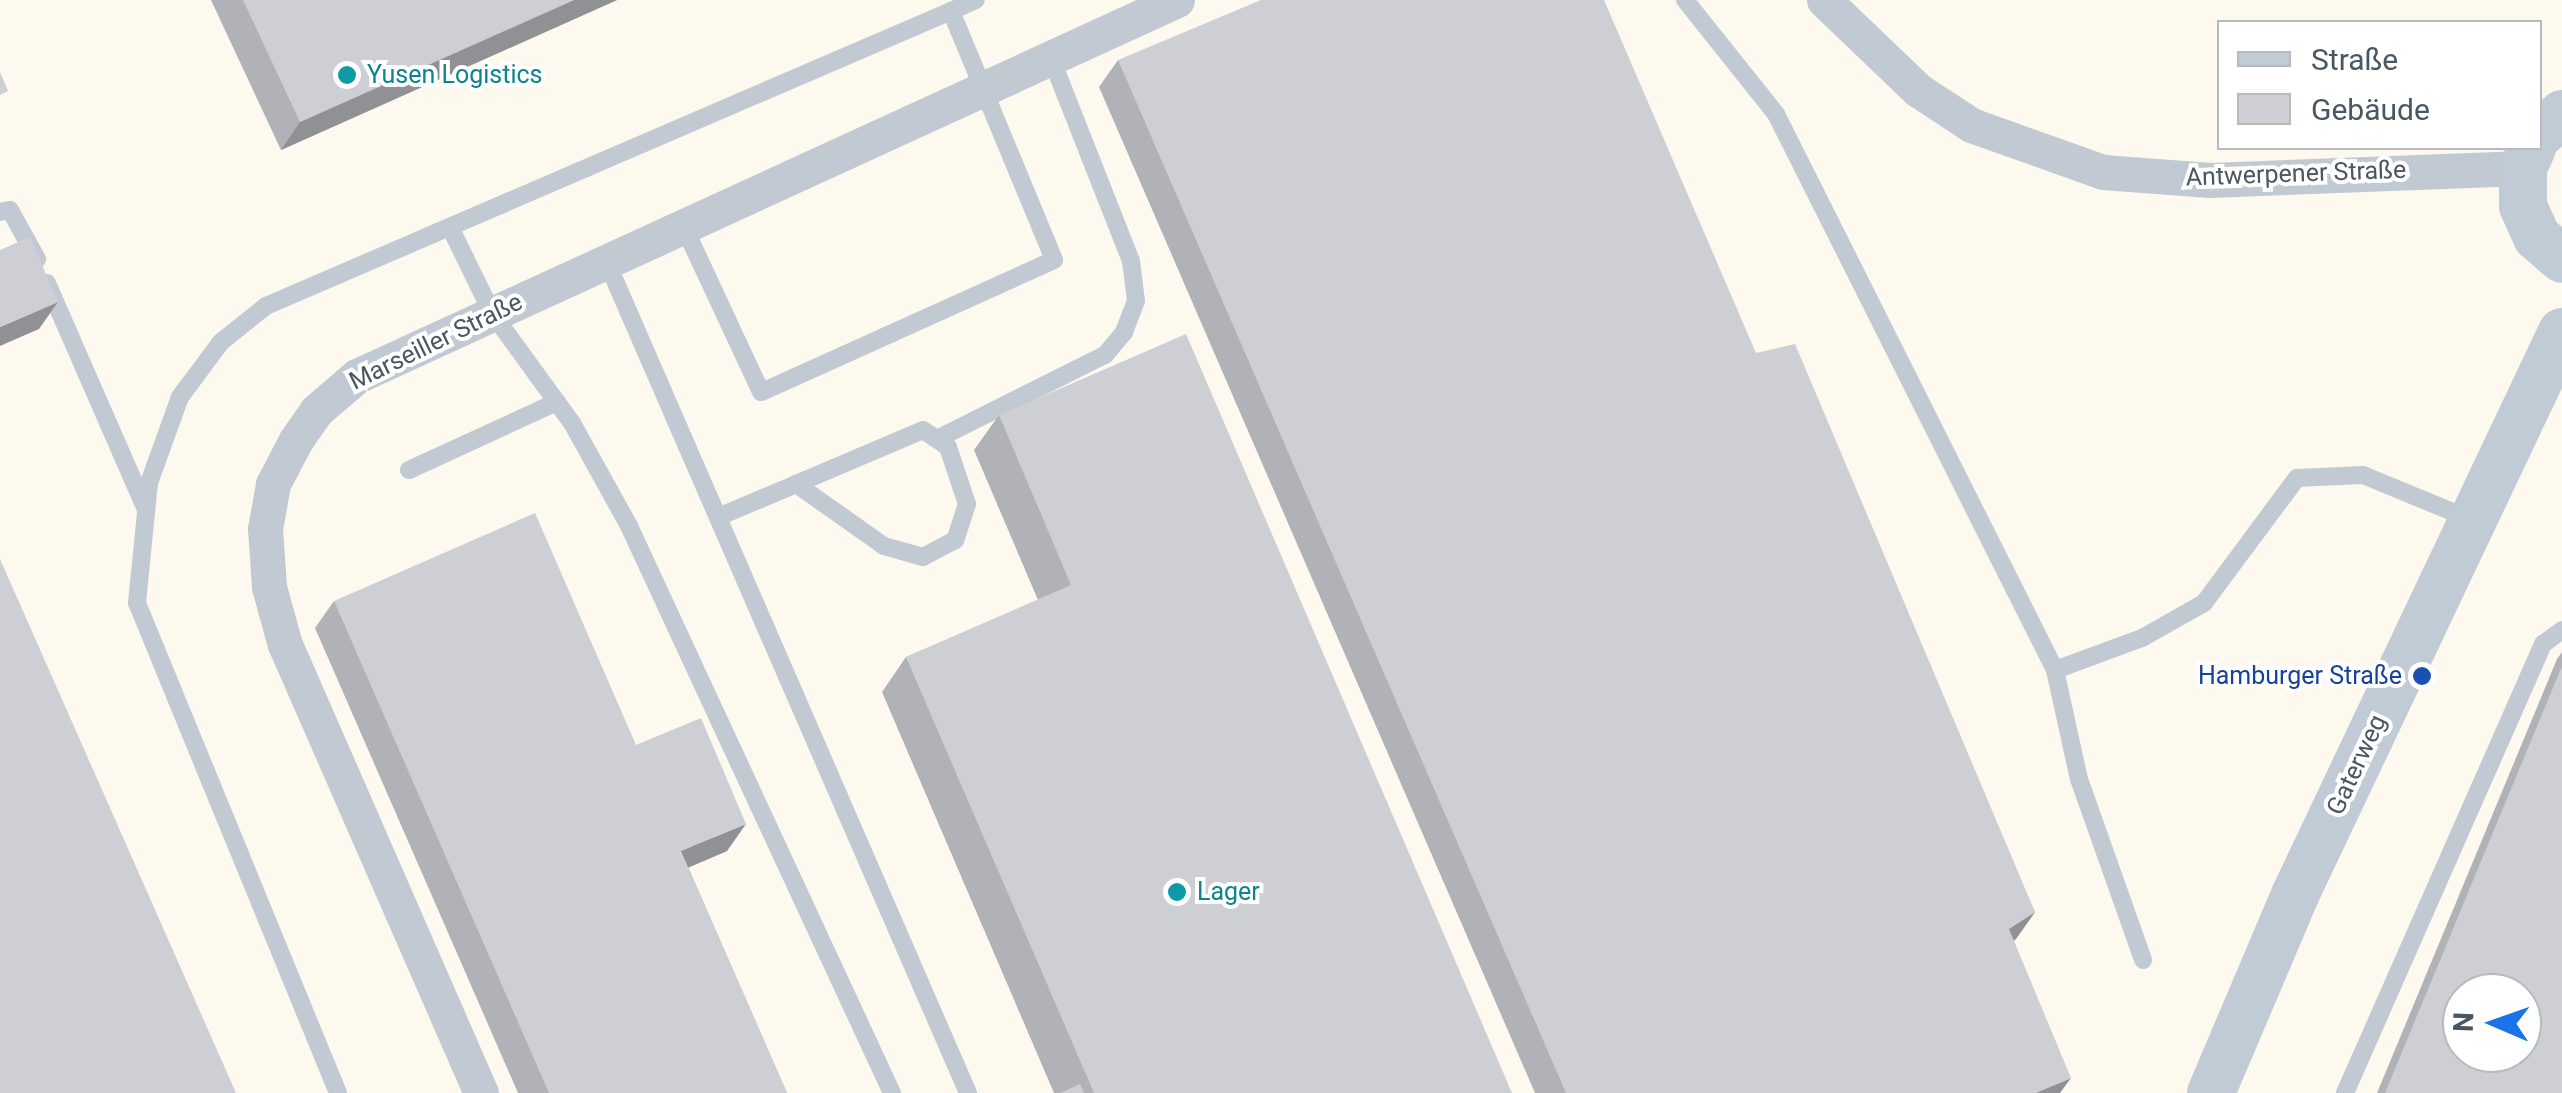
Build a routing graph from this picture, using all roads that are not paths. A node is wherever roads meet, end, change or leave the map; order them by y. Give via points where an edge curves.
1 (976, 0) edge
2 (1177, 0) edge
3 (1685, 0) edge
4 (1824, 0) edge
5 (951, 11) junction
6 (1052, 60) junction
7 (989, 90) junction
8 (2562, 114) edge
9 (2542, 137) edge
10 (2531, 150) edge
11 (0, 212) edge
12 (683, 226) junction
13 (450, 227) junction
14 (2562, 259) edge
15 (606, 260) junction
16 (492, 313) junction
17 (2562, 332) edge
18 (557, 402) junction
19 (938, 439) junction
20 (408, 470) dead end
21 (796, 484) junction
22 (145, 507) junction
23 (718, 517) junction
24 (2472, 521) junction
25 (2562, 630) edge
26 (2055, 670) junction
27 (2143, 960) dead end
28 (338, 1093) edge
29 (481, 1093) edge
30 (892, 1093) edge
31 (968, 1093) edge
32 (2211, 1093) edge
33 (2345, 1093) edge

1 - 5 lane
2 - 6 street, Marseiller Straße
3 - 26 lane via 1776,114
4 - 10 street, Antwerpener Straße via 1918,90 1971,125 2103,172 2210,180
5 - 7 lane
5 - 13 lane
6 - 7 street, Marseiller Straße
6 - 19 lane via 1131,261 1136,300 1124,332 1105,355
7 - 12 street, Marseiller Straße
7 - 12 lane via 1054,260 911,326 761,392
8 - 9 main road
10 - 14 main road via 2522,206 2537,237
11 - 22 lane via 10,210 30,245
12 - 15 street, Marseiller Straße
13 - 16 lane
13 - 22 lane via 266,306 221,342 180,397
15 - 16 street, Marseiller Straße
15 - 23 lane
16 - 18 lane
16 - 29 street, Marseiller Straße via 357,376 316,410 273,484 266,529 269,588 285,646
17 - 24 main road, Gaterweg
18 - 20 lane
18 - 30 lane via 629,526
19 - 21 lane via 923,430
19 - 21 lane via 948,447 967,504 956,540 923,557 884,546
21 - 23 lane
22 - 28 lane via 137,604
23 - 31 lane
24 - 26 lane via 2363,475 2296,478 2204,603 2142,638
24 - 32 main road, Gaterweg via 2295,895
25 - 33 lane via 2536,660
26 - 27 lane via 2078,779

